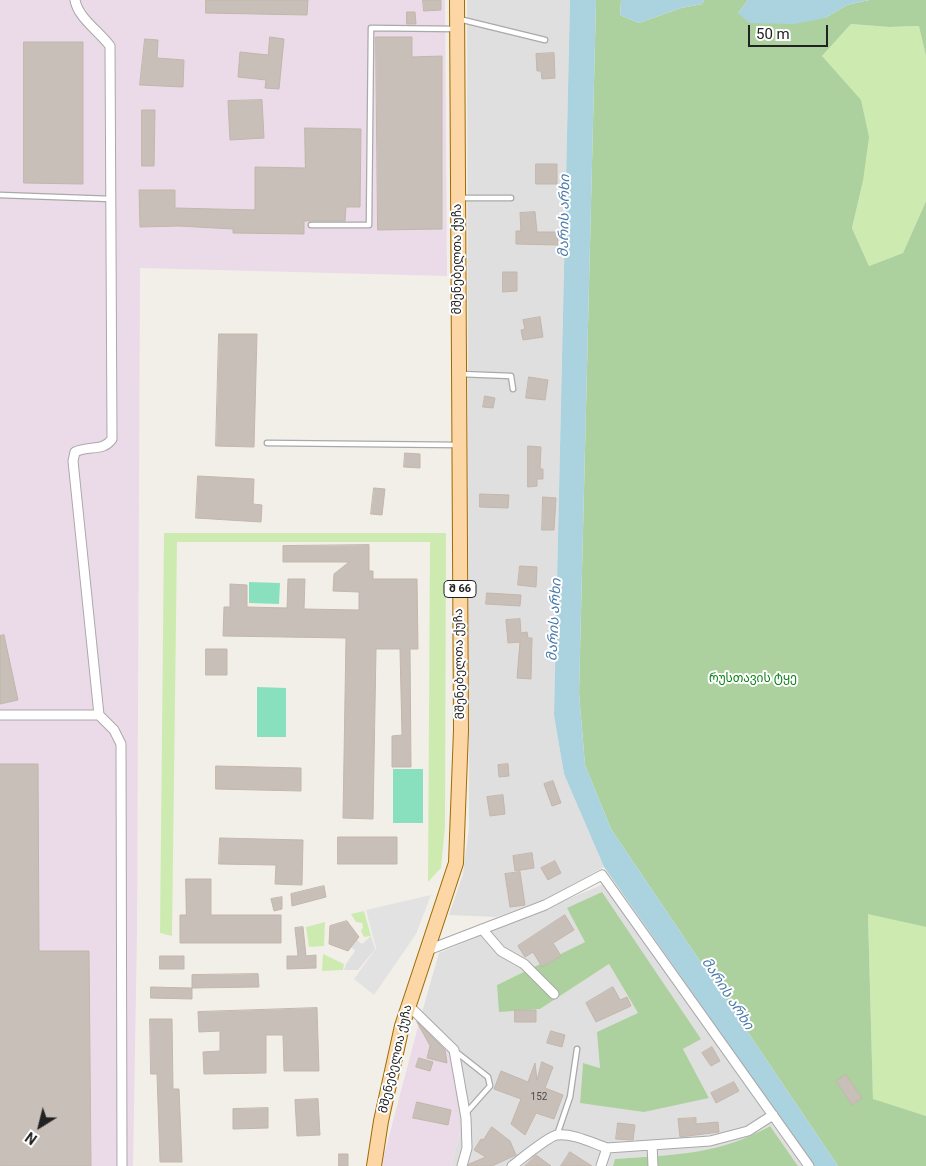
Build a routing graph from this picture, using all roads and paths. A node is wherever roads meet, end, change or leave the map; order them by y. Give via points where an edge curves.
1 (75, 0) edge
2 (458, 0) edge
3 (457, 24) junction
4 (545, 40) dead end
5 (0, 195) edge
6 (458, 198) junction
7 (511, 198) dead end
8 (111, 199) junction
9 (311, 225) dead end
10 (459, 374) junction
11 (513, 389) dead end
12 (267, 443) dead end
13 (459, 446) junction
14 (99, 714) junction
15 (0, 715) edge
16 (482, 930) junction
17 (428, 950) junction
18 (554, 994) dead end
19 (408, 1005) junction
20 (577, 1049) dead end
21 (454, 1050) junction
22 (466, 1113) junction
23 (773, 1115) junction
24 (557, 1135) junction
25 (652, 1145) junction
26 (607, 1148) junction
27 (122, 1166) edge
28 (374, 1166) edge
29 (462, 1166) edge
30 (512, 1166) edge
31 (601, 1166) edge
32 (653, 1166) edge
33 (809, 1166) edge

1 - 8 street via 83,17 110,46
2 - 3 main road, მშენებელთა ქუჩა / შ 66
3 - 4 lane
3 - 6 main road, მშენებელთა ქუჩა / შ 66
3 - 9 lane via 371,28 369,225
5 - 8 lane
6 - 7 lane
6 - 10 main road, მშენებელთა ქუჩა / შ 66
8 - 14 street via 112,439 107,446 84,447 75,452 73,461
10 - 11 lane via 511,376
10 - 13 main road, მშენებელთა ქუჩა / შ 66
12 - 13 lane
13 - 17 main road, მშენებელთა ქუჩა / შ 66 via 461,730 456,863
14 - 15 street
14 - 27 street via 114,730 123,758
16 - 17 street
16 - 18 street via 501,951 524,964
16 - 23 street via 546,905 602,875
17 - 19 main road, მშენებელთა ქუჩა / შ 66
19 - 21 street
19 - 28 main road, მშენებელთა ქუჩა / შ 66
20 - 24 lane via 570,1098
21 - 22 street
21 - 22 lane via 488,1077 490,1086
22 - 29 street via 467,1148
23 - 25 street via 748,1131 733,1136
23 - 33 street
24 - 26 street
24 - 30 street
25 - 26 street
25 - 32 street
26 - 31 street

